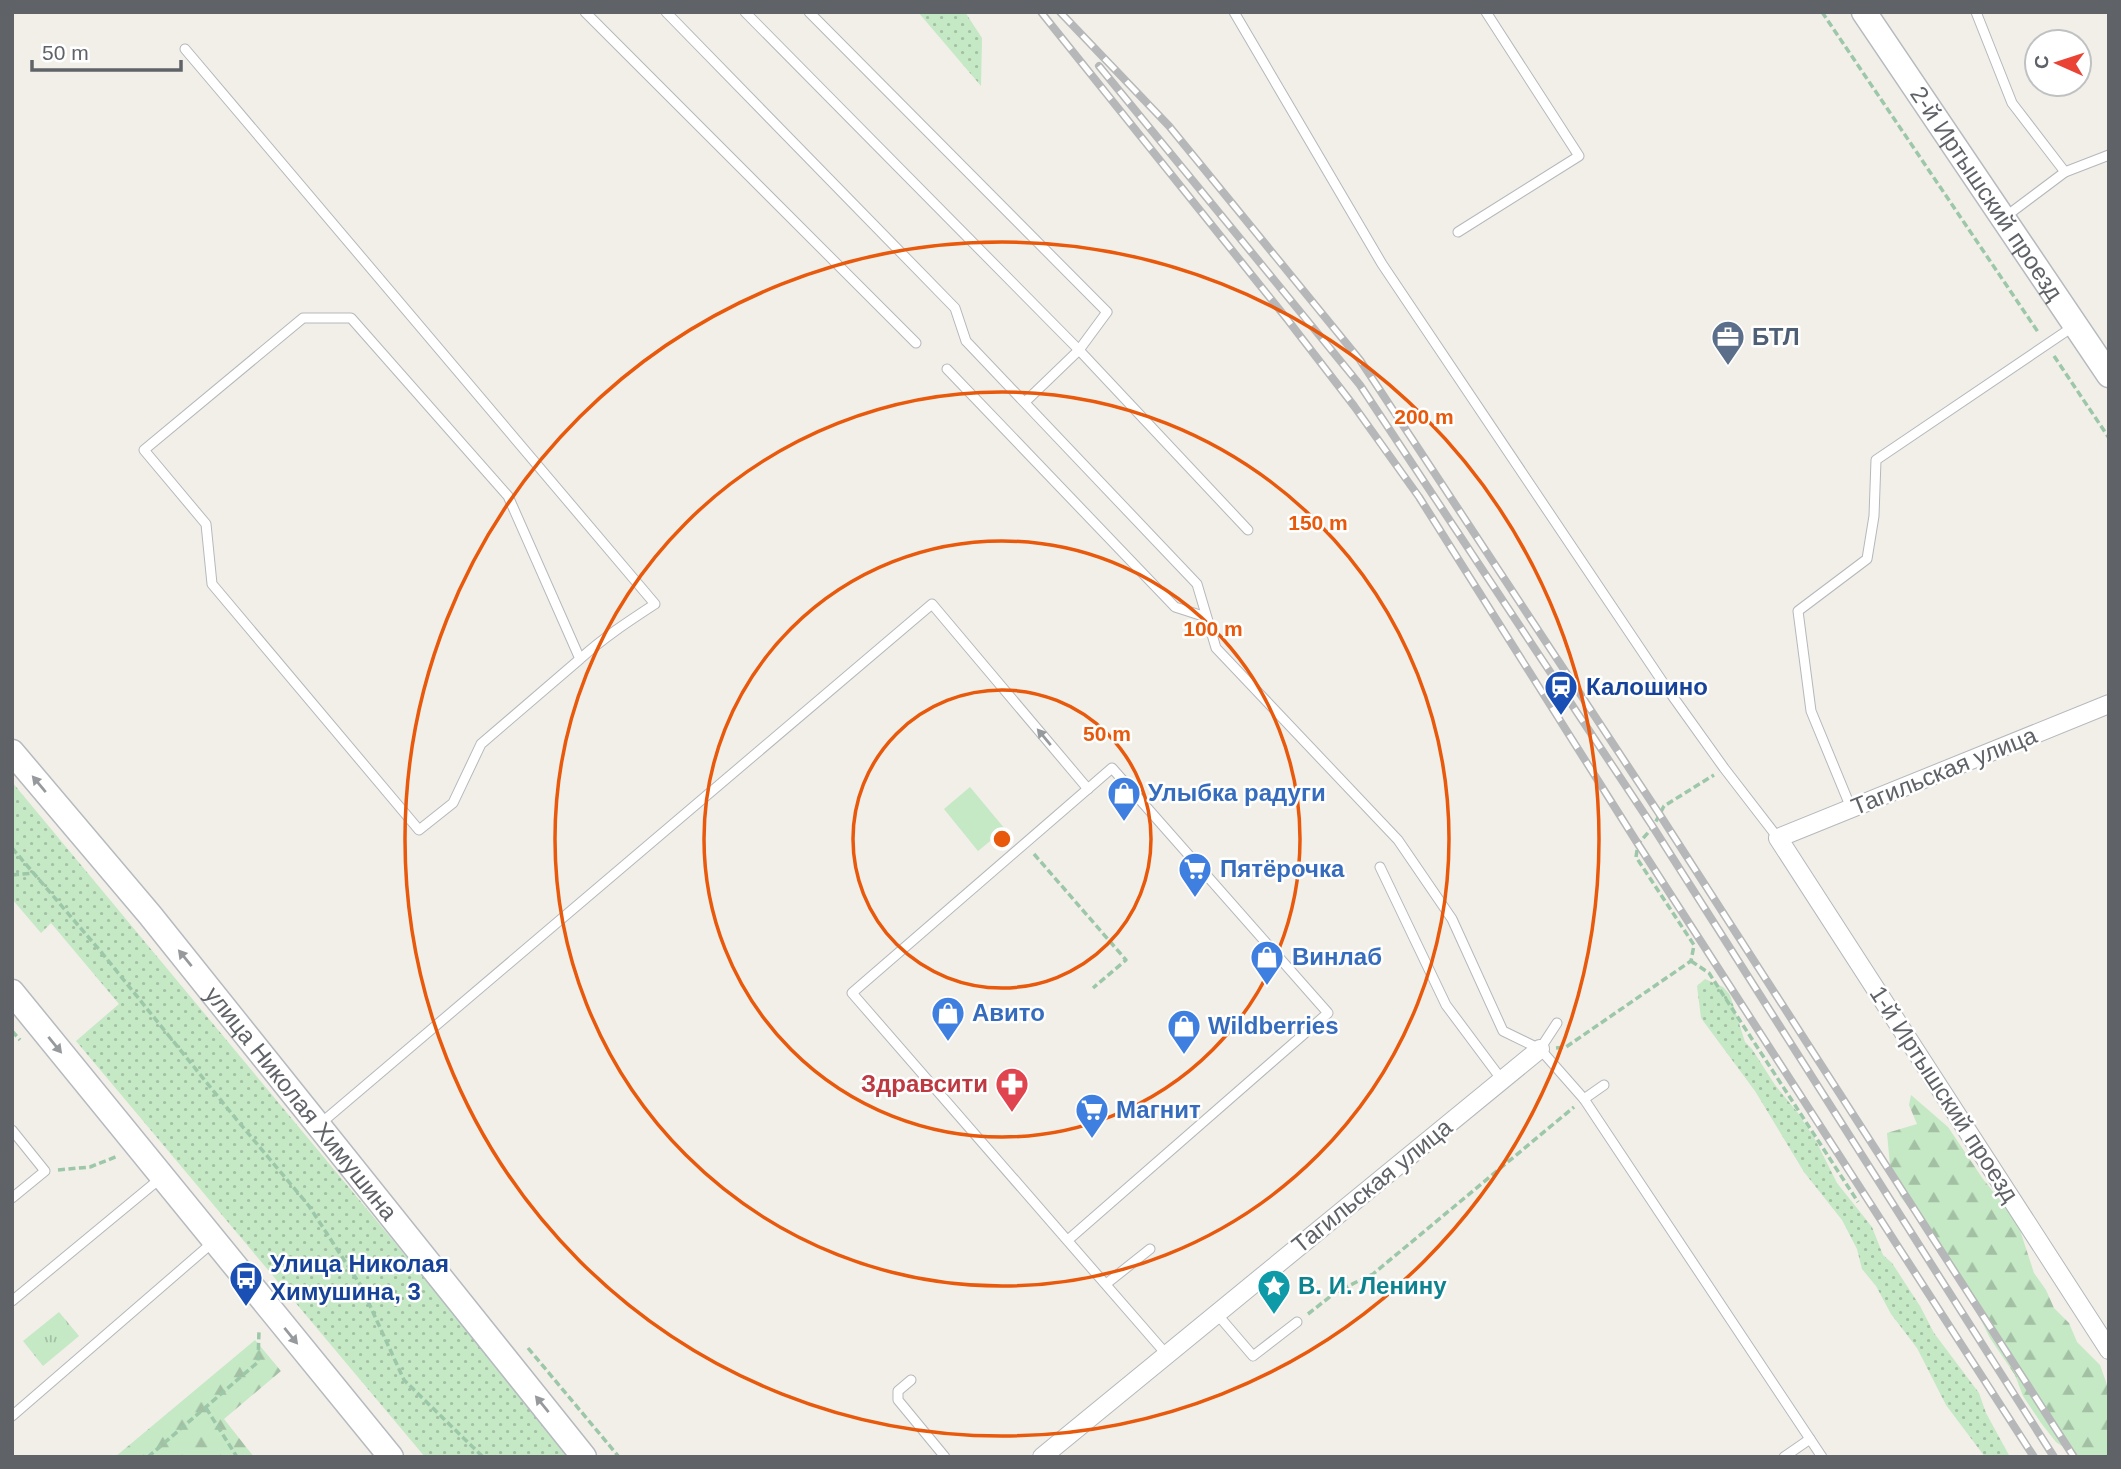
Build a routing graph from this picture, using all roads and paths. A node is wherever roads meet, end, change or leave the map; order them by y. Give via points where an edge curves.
1 (585, 12) edge
2 (666, 12) edge
3 (745, 12) edge
4 (809, 12) edge
5 (1234, 12) edge
6 (1486, 12) edge
7 (1822, 12) edge
8 (1864, 12) edge
9 (1976, 12) edge
10 (185, 49) dead end
11 (2109, 155) edge
12 (2065, 172) junction
13 (2003, 218) junction
14 (1458, 232) dead end
15 (2075, 325) junction
16 (916, 343) dead end
17 (2046, 344) junction
18 (1079, 350) junction
19 (947, 369) dead end
20 (2109, 375) edge
21 (1025, 402) junction
22 (2109, 438) edge
23 (1248, 530) dead end
24 (1206, 617) junction
25 (580, 659) junction
26 (2109, 704) edge
27 (12, 752) edge
28 (1724, 768) junction
29 (1088, 789) junction
30 (1851, 808) junction
31 (1775, 839) junction
32 (12, 848) edge
33 (1035, 855) dead end
34 (1380, 867) dead end
35 (34, 873) junction
36 (12, 875) edge
37 (1691, 961) junction
38 (1093, 988) dead end
39 (12, 992) edge
40 (1557, 1023) dead end
41 (1540, 1049) junction
42 (1502, 1080) junction
43 (1604, 1085) dead end
44 (1584, 1099) junction
45 (318, 1125) junction
46 (12, 1130) edge
47 (118, 1156) dead end
48 (45, 1171) junction
49 (162, 1177) junction
50 (12, 1198) edge
51 (1858, 1202) dead end
52 (1068, 1240) junction
53 (214, 1242) junction
54 (1150, 1250) dead end
55 (1106, 1284) junction
56 (12, 1301) edge
57 (1217, 1314) junction
58 (1297, 1322) joint
59 (259, 1325) dead end
60 (2109, 1350) edge
61 (1167, 1355) junction
62 (911, 1380) dead end
63 (205, 1408) junction
64 (12, 1416) edge
65 (1810, 1439) junction
66 (148, 1457) edge
67 (237, 1457) edge
68 (391, 1457) edge
69 (483, 1457) edge
70 (584, 1457) edge
71 (945, 1457) edge
72 (1042, 1457) edge
73 (1784, 1457) edge
74 (1822, 1457) edge

1 - 16 lane
2 - 21 lane via 956,309 967,341
3 - 18 lane
4 - 18 lane via 1107,312
5 - 28 lane via 1381,264
6 - 14 lane via 1579,156
7 - 17 path
8 - 13 main road, 2-й Иртышский проезд
9 - 12 lane via 2012,103
10 - 25 lane via 655,604
11 - 12 lane
12 - 13 lane
13 - 15 main road, 2-й Иртышский проезд
15 - 17 lane
15 - 20 main road, 2-й Иртышский проезд
17 - 22 path
17 - 30 lane via 1876,460 1867,559 1798,611 1811,710
18 - 21 lane
18 - 23 lane
19 - 24 lane via 1175,607
21 - 24 lane via 1197,584
24 - 41 lane via 1216,648 1398,840 1452,919 1503,1031
25 - 25 lane via 481,744 453,803 419,830 212,584 206,524 144,450 303,318 351,318 508,496
26 - 30 street, Тагильская улица
45 -> 27 main road, улица Николая Химушина
28 - 31 lane
28 - 37 path via 1664,806 1638,844 1636,857 1694,945
29 -> 45 lane via 963,647 932,604
29 - 52 lane via 852,993
29 - 52 lane via 1112,768 1328,1013
30 - 31 street, Тагильская улица
31 - 60 street, 1-й Иртышский проезд
32 - 35 path
33 - 38 path via 1126,960
34 - 42 lane via 1446,1005
35 - 36 path
35 - 69 path via 309,1206 361,1286 404,1380
37 - 41 path via 1566,1047
37 - 51 path via 1709,973
39 -> 49 main road
40 - 41 lane
41 - 42 street, Тагильская улица
41 - 44 lane
42 - 57 street, Тагильская улица
43 - 44 lane
44 - 58 path via 1373,1274 1336,1292
44 - 65 lane
70 -> 45 main road, улица Николая Химушина
46 - 48 lane
47 - 48 path via 90,1167
48 - 50 lane
49 - 53 main road
49 - 56 lane
52 - 55 lane
53 - 64 lane
53 -> 68 main road
54 - 55 lane
55 - 61 lane
57 - 58 lane via 1253,1356
57 - 61 street, Тагильская улица
59 - 63 path via 258,1362
61 - 72 street, Тагильская улица
62 - 71 lane via 898,1391 898,1400
63 - 66 path
63 - 67 path
65 - 73 lane
65 - 74 lane

